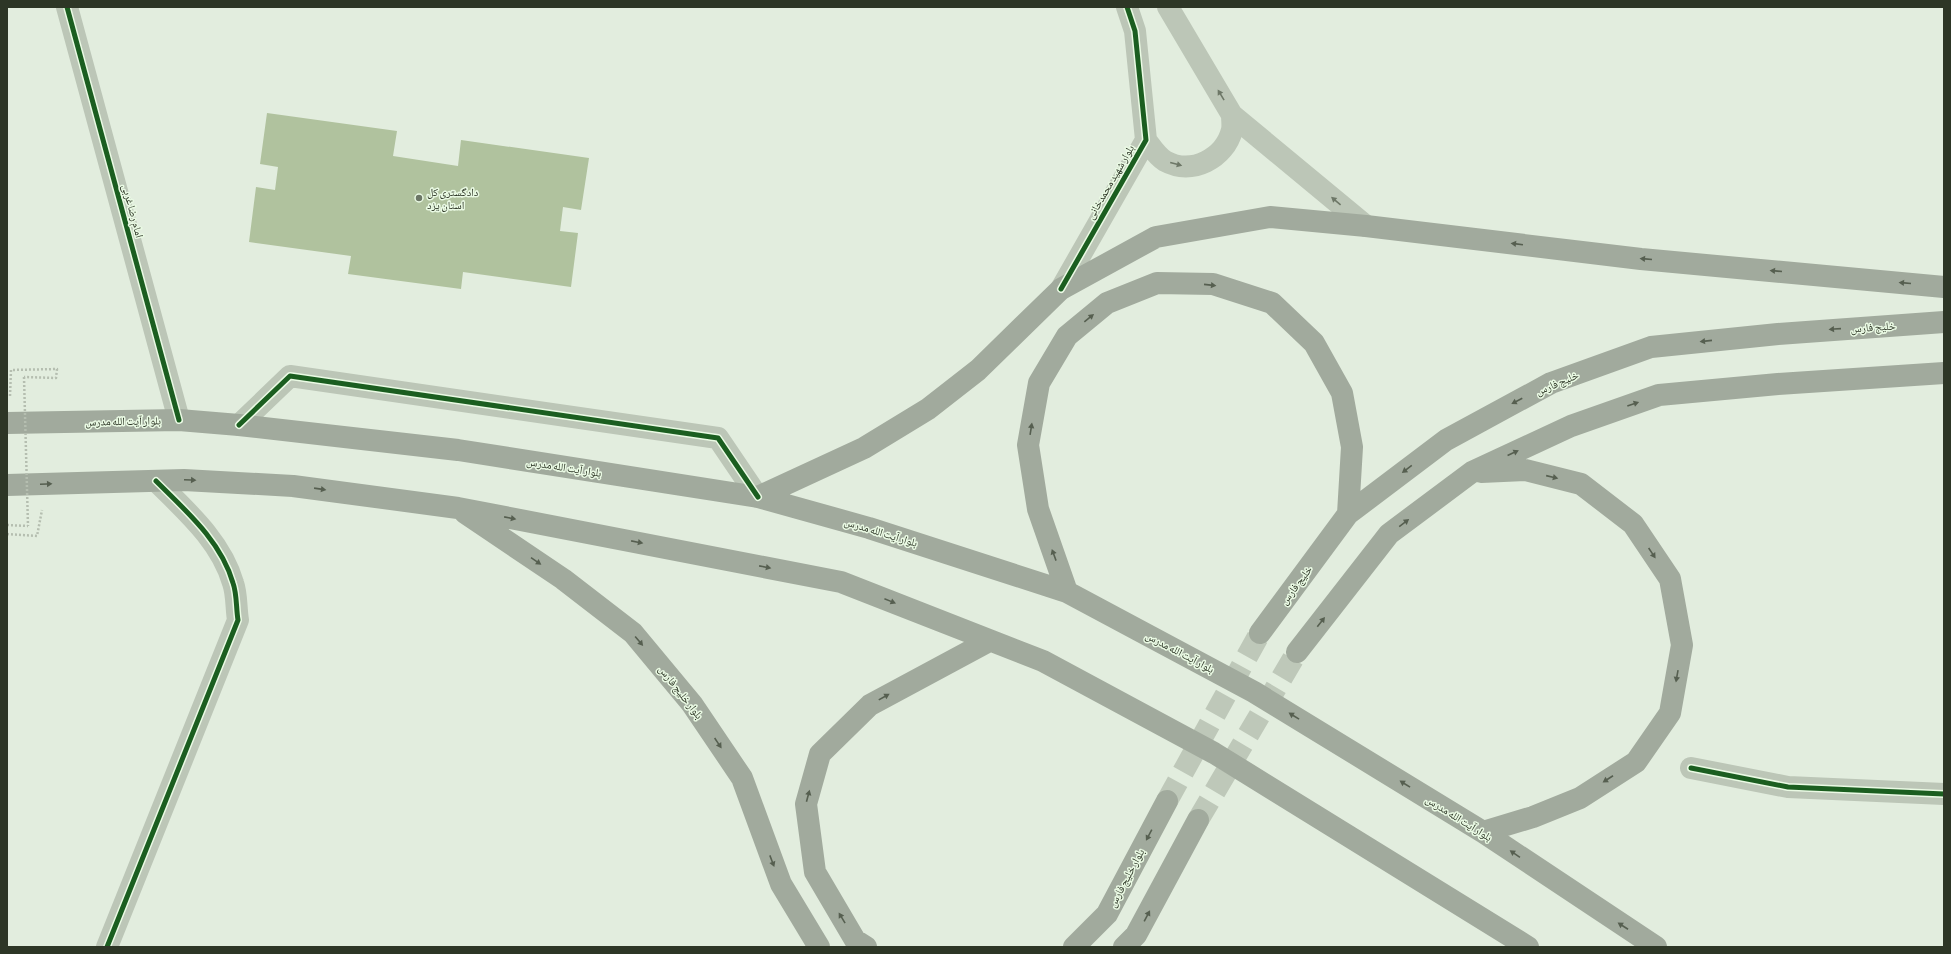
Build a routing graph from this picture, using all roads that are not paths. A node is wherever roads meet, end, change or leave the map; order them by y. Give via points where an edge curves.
1 (67, 7) edge
2 (1127, 7) edge
3 (1168, 7) edge
4 (1232, 115) junction
5 (1146, 140) junction
6 (1366, 226) junction
7 (1944, 287) edge
8 (1060, 289) junction
9 (1944, 322) edge
10 (1944, 373) edge
11 (179, 420) junction
12 (7, 423) edge
13 (239, 425) junction
14 (1472, 472) junction
15 (156, 481) junction
16 (7, 485) edge
17 (758, 497) junction
18 (458, 508) junction
19 (1348, 514) junction
20 (1067, 592) junction
21 (1260, 633) tunnel mouth
22 (989, 641) junction
23 (1297, 652) tunnel mouth
24 (1691, 768) dead end
25 (1944, 794) edge
26 (1167, 800) tunnel mouth
27 (1198, 820) tunnel mouth
28 (1482, 832) junction
29 (107, 947) edge
30 (818, 947) edge
31 (866, 947) edge
32 (1074, 947) edge
33 (1124, 947) edge
34 (1528, 947) edge
35 (1656, 947) edge

1 - 11 street, امام رضا غربی
2 - 5 street, بلوار شهید محمدخانی via 1135,31
4 -> 3 street
5 -> 4 street via 1154,152 1166,161 1186,166 1207,162 1219,154 1227,142 1232,129
6 -> 4 street
5 - 8 street, بلوار شهید محمدخانی
7 -> 6 main road via 1641,259
6 - 8 main road via 1270,217 1156,237
8 - 17 main road via 978,370 928,409 864,448
9 -> 19 main road, خلیج فارس via 1778,334 1651,347 1551,383 1446,440
14 -> 10 main road via 1571,426 1659,395
11 - 12 main road, بلوار آیت الله مدرس
11 - 13 main road, بلوار آیت الله مدرس
13 - 17 main road, بلوار آیت الله مدرس via 458,450
13 - 17 street via 290,376 718,438
23 -> 14 main road via 1389,534
14 -> 28 main road via 1525,470 1582,484 1633,524 1670,579 1682,645 1670,713 1636,762 1580,798 1533,817
16 -> 15 main road
15 -> 18 main road via 184,480 293,486
15 - 29 street via 203,528 223,560 234,584 238,620
17 - 20 main road, بلوار آیت الله مدرس via 865,526
18 -> 22 main road via 841,582
18 -> 30 main road, بلوار خلیج فارس via 563,579 633,633 692,704 742,778 781,884
20 -> 19 main road via 1038,509 1028,445 1039,383 1067,336 1107,303 1157,283 1213,284 1272,303 1314,343 1342,393 1352,447
19 - 21 main road, خلیج فارس
28 -> 20 main road, بلوار آیت الله مدرس via 1254,692
31 -> 22 main road via 855,940 815,872 806,804 820,754 870,705
22 - 34 main road via 1044,661 1214,753
24 - 25 street via 1788,787
26 -> 32 main road, بلوار خلیج فارس via 1107,914
33 -> 27 main road via 1136,935
35 -> 28 main road, بلوار آیت الله مدرس

